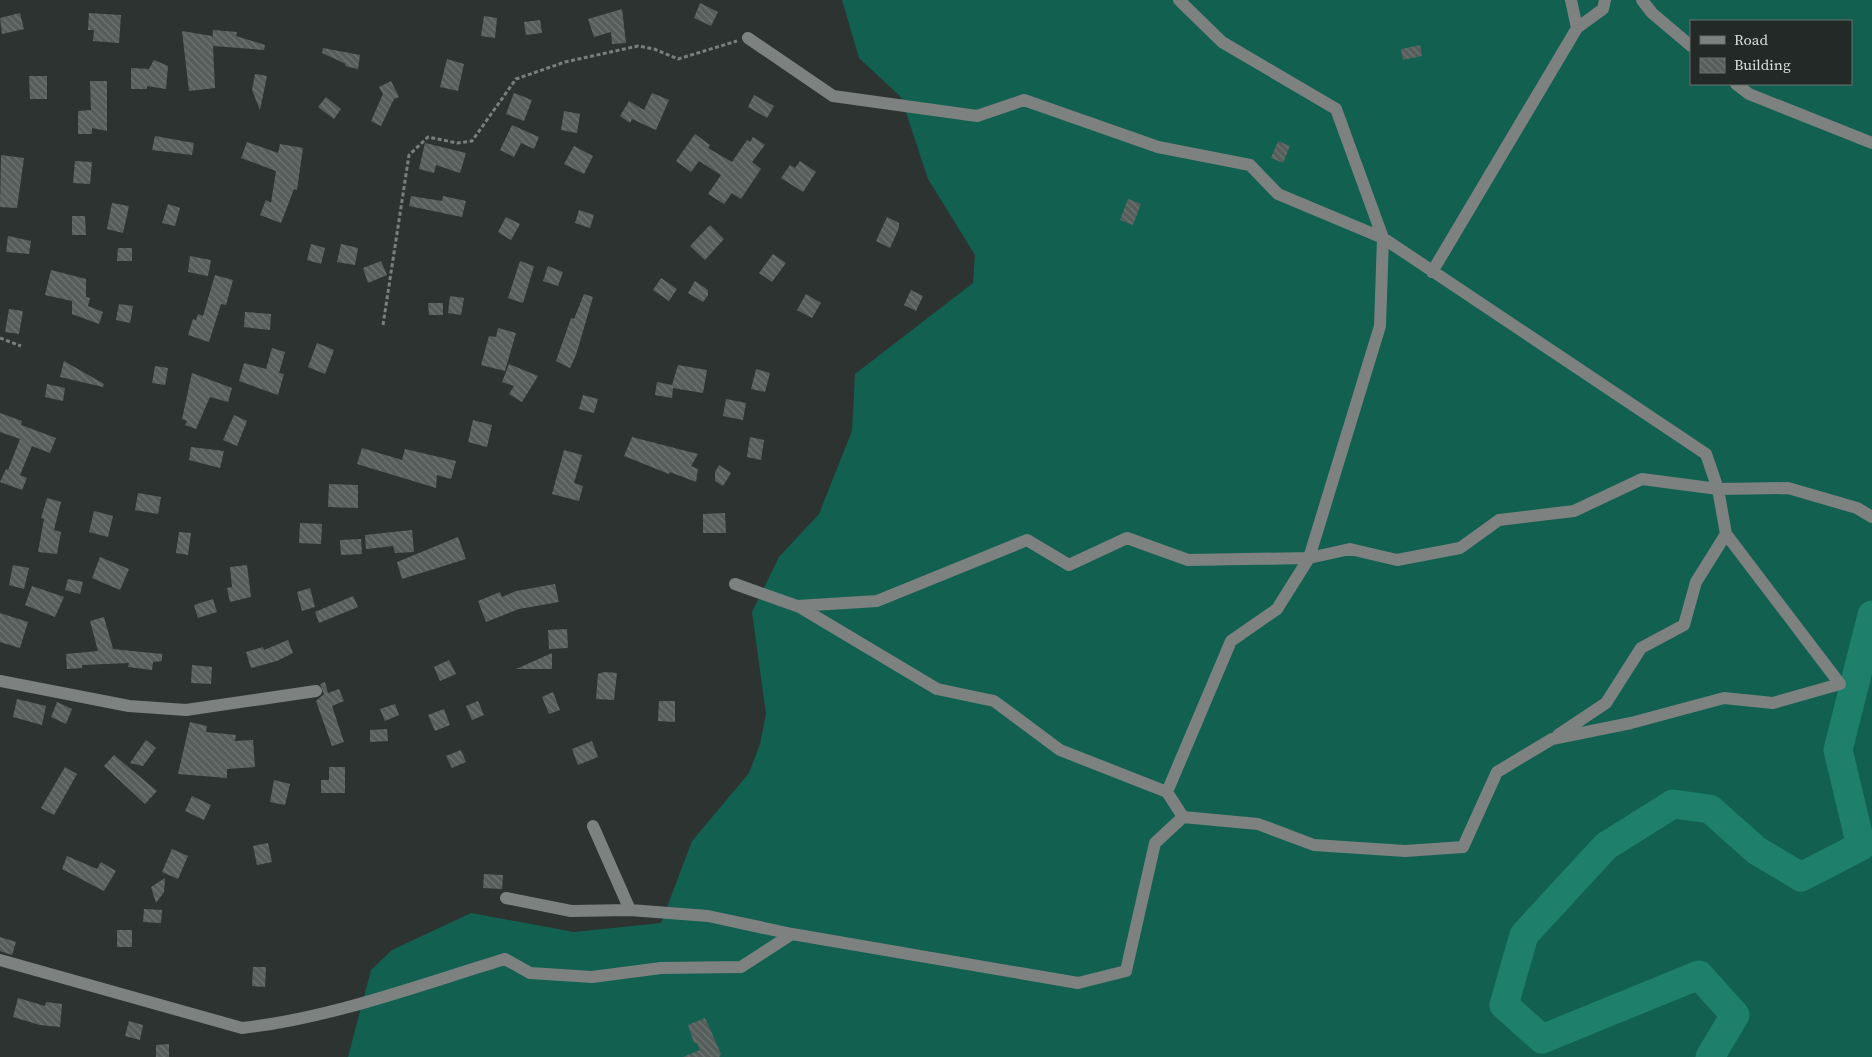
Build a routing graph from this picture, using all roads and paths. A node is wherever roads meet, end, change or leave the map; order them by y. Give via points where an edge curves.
1 (1179, 0) edge
2 (1571, 0) edge
3 (1605, 0) edge
4 (1642, 0) edge
5 (1578, 28) junction
6 (748, 38) joint
7 (1690, 45) edge
8 (1737, 85) edge
9 (1872, 143) edge
10 (1383, 238) junction
11 (1432, 272) junction
12 (383, 325) dead end
13 (0, 338) edge
14 (21, 346) dead end
15 (1718, 489) junction
16 (1872, 517) edge
17 (1726, 534) junction
18 (1309, 558) junction
19 (735, 584) dead end
20 (797, 606) junction
21 (0, 681) edge
22 (316, 691) dead end
23 (1552, 738) junction
24 (1167, 792) junction
25 (1183, 817) junction
26 (593, 826) dead end
27 (506, 898) dead end
28 (630, 910) junction
29 (792, 934) junction
30 (0, 960) edge

1 - 10 street via 1222,42 1336,109
2 - 5 street
3 - 5 street via 1603,9
4 - 7 street via 1652,13
5 - 11 street
6 - 10 street via 833,96 978,116 1024,100 1158,147 1250,165 1278,194
6 - 12 path via 678,59 654,48 638,46 565,62 516,79 472,141 457,143 428,137 408,155
8 - 9 street via 1749,94
10 - 11 street
10 - 18 street via 1380,326
11 - 15 street via 1706,454
13 - 14 path
15 - 16 street via 1788,488 1857,508
15 - 17 street
15 - 18 street via 1642,479 1574,511 1499,520 1460,548 1398,560 1350,549
17 - 23 street via 1696,582 1684,625 1641,648 1606,703
17 - 23 street via 1840,684 1773,703 1724,698 1631,723
18 - 20 street via 1188,560 1128,538 1069,565 1028,540 877,601
18 - 24 street via 1277,609 1231,641
19 - 20 street
20 - 24 street via 937,689 994,701 1060,750
21 - 22 street via 129,706 186,710
23 - 25 street via 1497,772 1464,847 1405,851 1314,845 1258,824
24 - 25 street
25 - 29 street via 1155,844 1126,971 1078,983
26 - 28 street
27 - 28 street via 571,911
28 - 29 street via 708,916
29 - 30 street via 741,967 661,968 592,977 530,973 505,959 314,1016 242,1028

